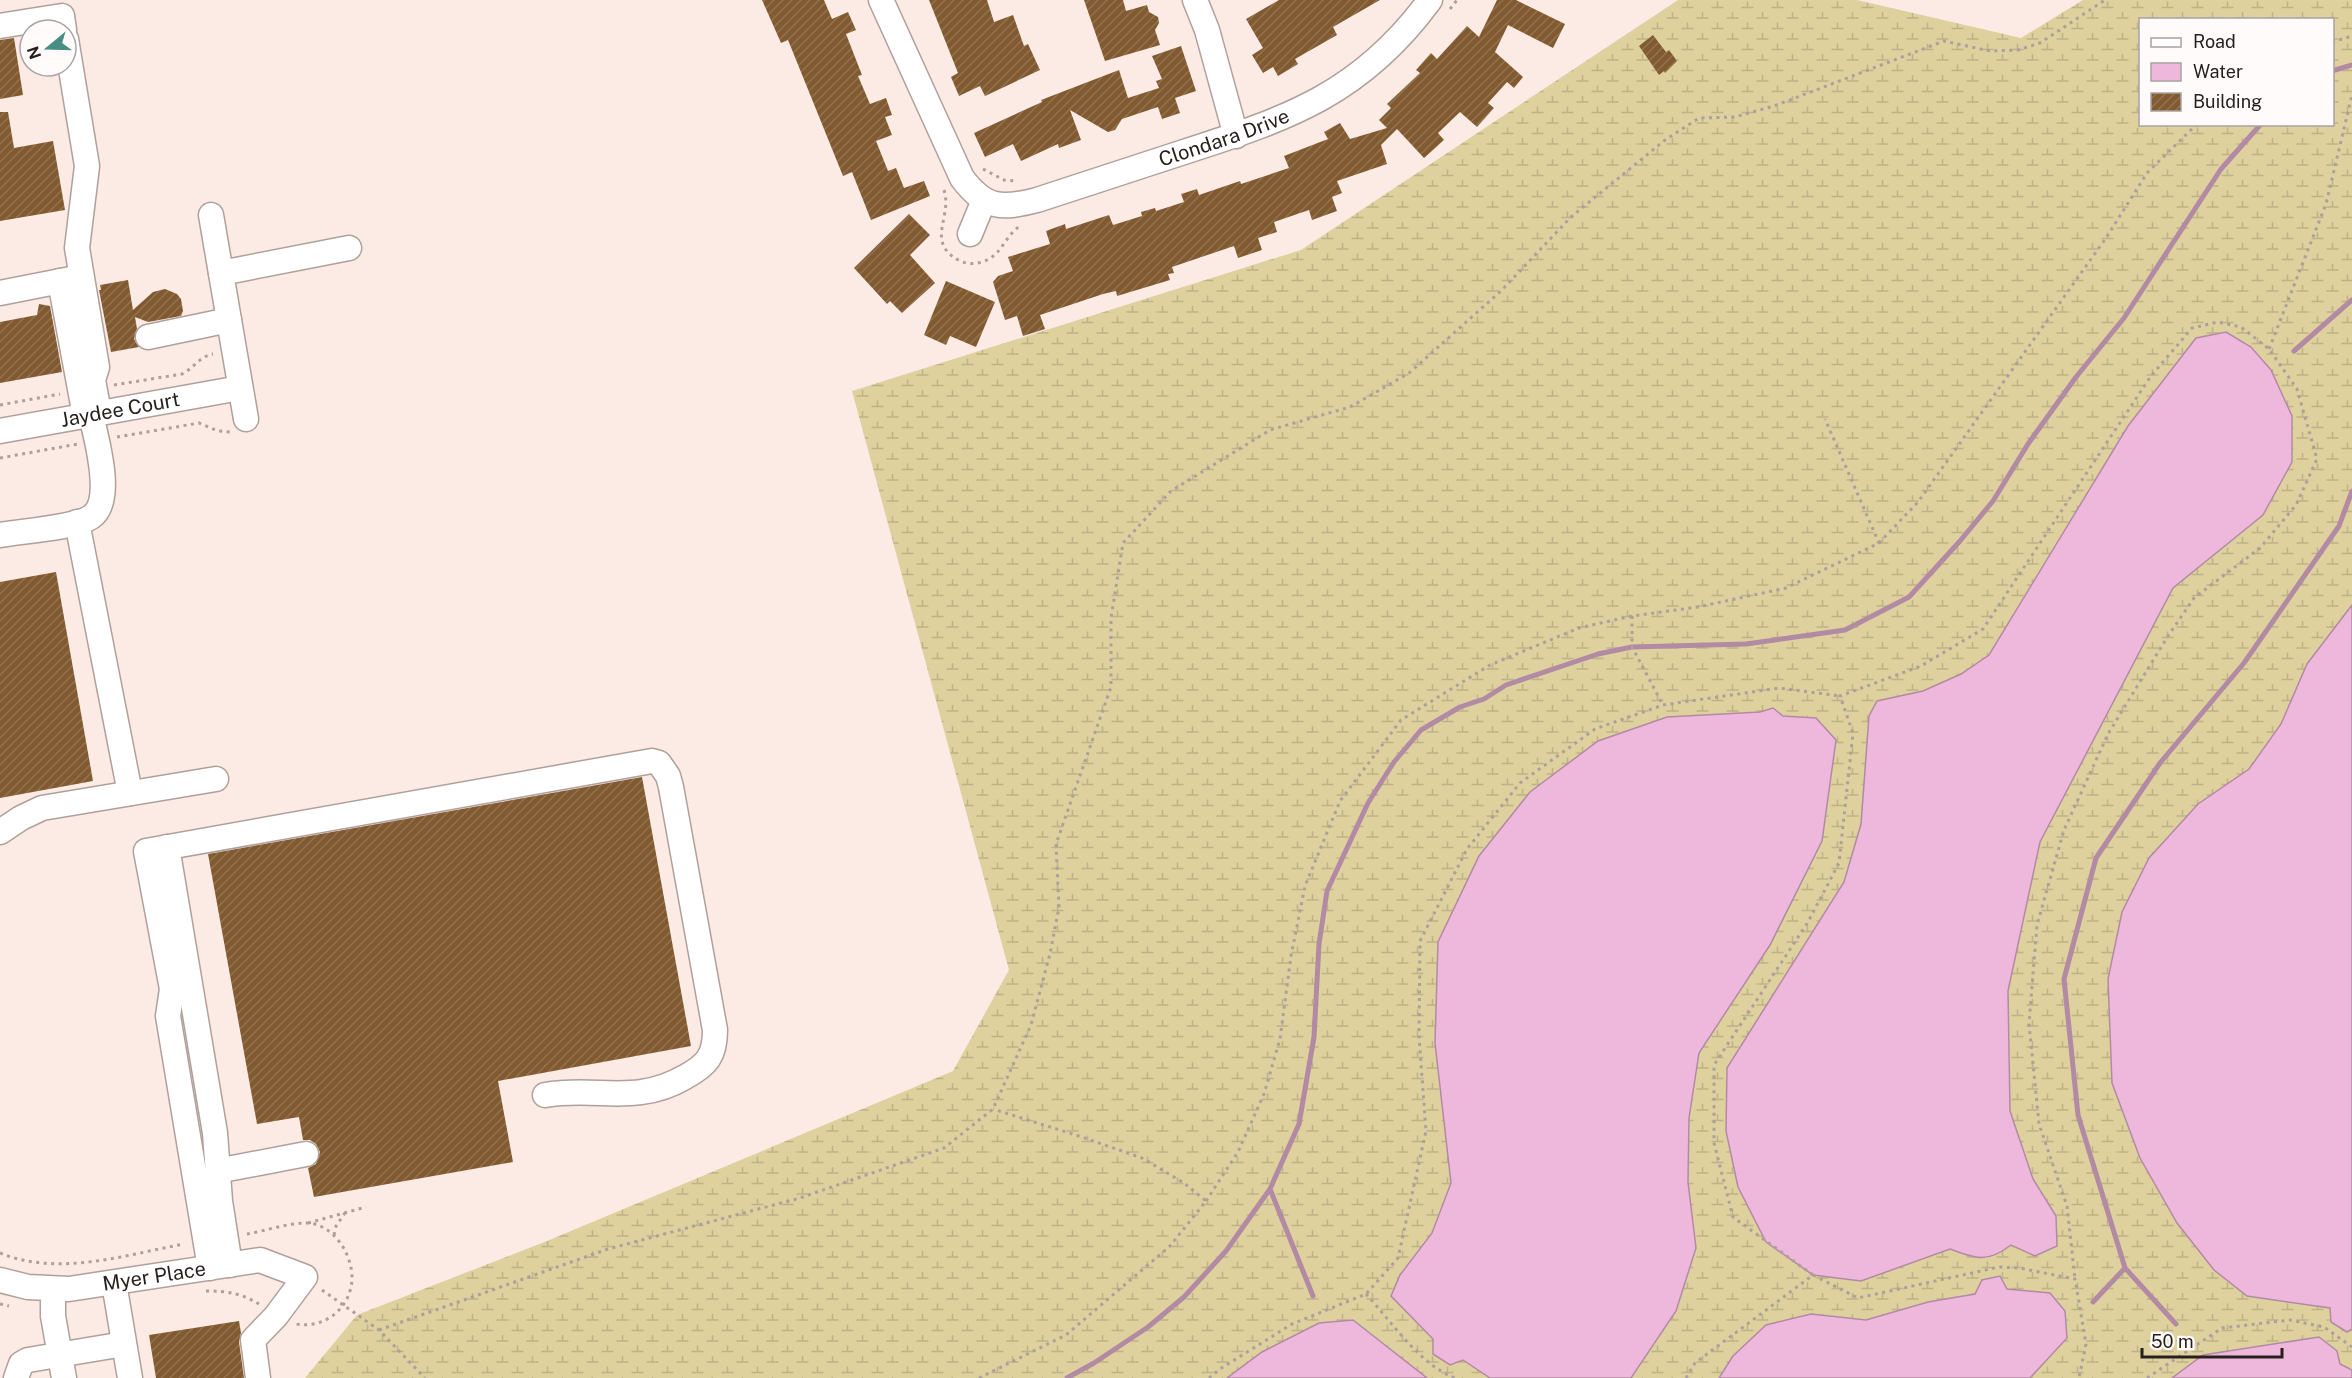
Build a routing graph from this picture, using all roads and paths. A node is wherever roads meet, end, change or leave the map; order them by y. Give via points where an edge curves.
1 (880, 0) edge
2 (1195, 0) edge
3 (1457, 0) edge
4 (2105, 0) edge
5 (1438, 8) edge
6 (18, 23) edge
7 (0, 26) edge
8 (2351, 36) edge
9 (2334, 41) edge
10 (2352, 42) edge
11 (72, 78) edge
12 (2352, 94) edge
13 (2195, 126) edge
14 (1236, 136) junction
15 (979, 164) dead end
16 (1022, 181) dead end
17 (942, 187) dead end
18 (984, 200) junction
19 (211, 215) dead end
20 (1026, 225) dead end
21 (970, 234) dead end
22 (349, 248) dead end
23 (221, 273) junction
24 (70, 279) junction
25 (0, 293) edge
26 (229, 320) junction
27 (148, 337) dead end
28 (2269, 348) junction
29 (240, 388) junction
30 (92, 415) junction
31 (246, 419) dead end
32 (1825, 419) dead end
33 (0, 431) edge
34 (77, 522) junction
35 (0, 535) edge
36 (1879, 543) junction
37 (1632, 616) junction
38 (1840, 696) junction
39 (1663, 705) junction
40 (216, 779) dead end
41 (130, 793) junction
42 (0, 832) edge
43 (167, 847) junction
44 (544, 1095) dead end
45 (993, 1110) junction
46 (306, 1154) dead end
47 (217, 1171) junction
48 (1206, 1201) junction
49 (366, 1207) dead end
50 (346, 1212) junction
51 (306, 1223) dead end
52 (333, 1236) dead end
53 (220, 1266) junction
54 (1814, 1275) junction
55 (305, 1277) junction
56 (2075, 1279) junction
57 (0, 1280) edge
58 (114, 1282) junction
59 (53, 1289) junction
60 (1366, 1294) junction
61 (379, 1330) junction
62 (124, 1344) junction
63 (2352, 1347) edge
64 (60, 1354) junction
65 (16, 1378) edge
66 (64, 1378) edge
67 (130, 1378) edge
68 (258, 1378) edge
69 (425, 1378) edge
70 (980, 1378) edge
71 (1209, 1378) edge
72 (1455, 1378) edge
73 (1686, 1378) edge
74 (2079, 1378) edge
75 (2147, 1378) edge

1 - 18 street via 956,166 969,188
2 - 14 street via 1210,39
3 - 5 path
4 - 45 path via 2040,43 2018,50 1990,51 1944,41 1774,106 1735,117 1699,118 1665,140 1571,217 1501,291 1409,373 1350,407 1270,430 1171,491 1123,543 1111,618 1111,687 1056,844 1059,907 1050,954 1030,1026
5 - 14 street, Clondara Drive via 1342,87 1295,114
6 - 7 street
8 - 9 path
8 - 10 path
11 - 24 street via 87,166
12 - 28 path via 2326,204
13 - 36 path via 2147,173 2106,238 1918,502
14 - 18 street, Clondara Drive via 1037,200 1004,206
15 - 16 path via 1004,180
17 - 20 path via 946,204 941,238 948,252 966,264 996,254 1011,232
18 - 21 street
19 - 23 street
22 - 23 street
23 - 26 street
24 - 25 street
24 - 30 street
26 - 27 street
26 - 29 street
28 - 38 path via 2241,327 2218,322 2192,328 2151,376 1983,628 1921,666
28 - 56 path via 2296,389 2317,459 2296,505 2260,548 2194,598 2108,734 2064,830 2037,925 2029,1024 2039,1124 2067,1206
29 - 30 street, Jaydee Court
29 - 31 street
30 - 33 street, Jaydee Court
30 - 34 street via 103,490 97,511
32 - 36 path
34 - 35 street
34 - 41 street
36 - 37 path via 1786,588
37 - 39 path via 1632,647
37 - 48 path via 1579,628 1490,665 1401,720 1340,801 1305,886 1281,1039 1264,1094 1238,1152
38 - 39 path via 1779,688
38 - 54 path via 1853,733 1839,862 1808,922 1714,1065 1714,1143 1733,1216
39 - 60 path via 1595,729 1520,783 1467,849 1420,941 1419,1036 1426,1131 1398,1258
40 - 41 street
41 - 42 street via 42,808
43 - 44 street via 652,761 659,763 671,787 715,1045 702,1068 656,1091 625,1095 568,1091
43 - 47 street via 215,1133
43 - 53 street via 147,851 172,989 168,1016
45 - 48 path via 1142,1158
45 - 61 path via 944,1148 800,1198 608,1249
46 - 47 street
47 - 53 street
48 - 70 path via 1170,1246 1066,1335
49 - 50 path
50 - 51 path
50 - 52 path
53 - 55 street, Myer Place via 260,1260
53 - 58 street, Myer Place
54 - 56 path via 1858,1298 1999,1267
54 - 73 path via 1695,1363
55 - 61 path
55 - 68 street via 253,1340
56 - 74 path via 2086,1344
57 - 59 street, Myer Place
58 - 59 street, Myer Place
58 - 62 street
59 - 64 street
60 - 71 path via 1292,1324
60 - 72 path via 1427,1361
61 - 69 path
62 - 64 street
62 - 67 street
63 - 75 path via 2324,1327 2290,1320 2222,1328
64 - 65 street via 28,1359 21,1364
64 - 66 street

